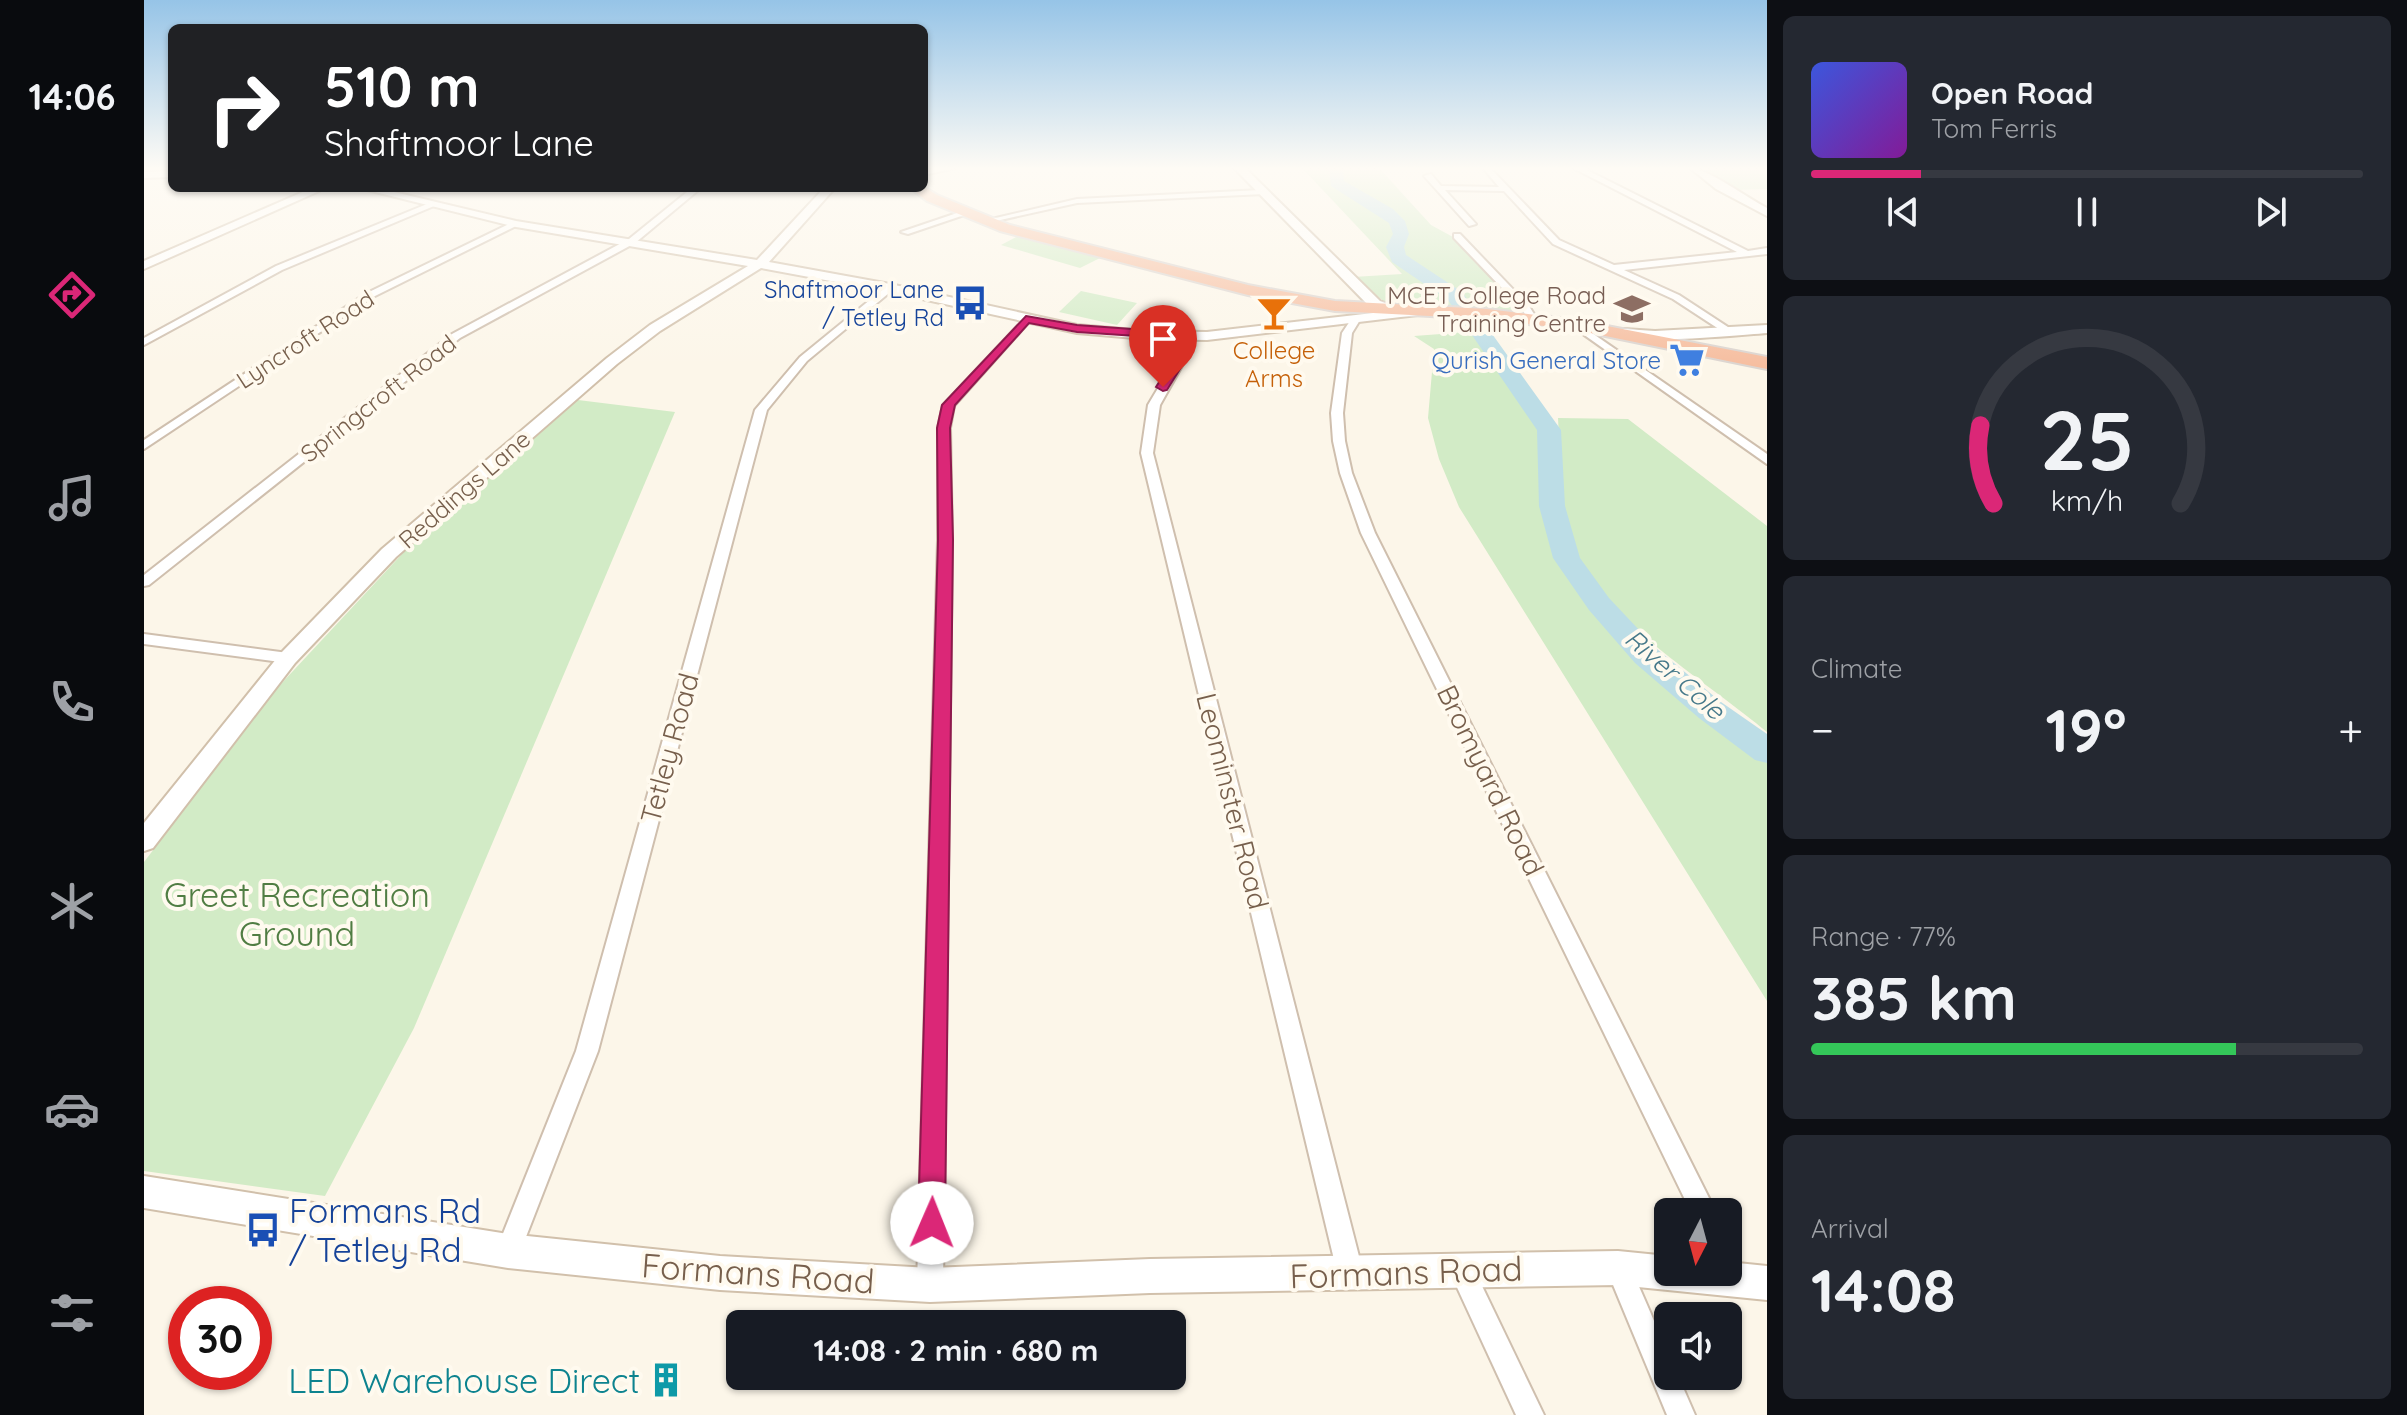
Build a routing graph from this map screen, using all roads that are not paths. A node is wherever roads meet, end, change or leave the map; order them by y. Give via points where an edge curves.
1 (215, 234) edge
2 (362, 234) edge
3 (495, 234) edge
4 (584, 234) edge
5 (641, 234) edge
6 (790, 234) edge
7 (1034, 234) edge
8 (1304, 234) edge
9 (1549, 234) edge
10 (1708, 234) edge
11 (1457, 236) dead end
12 (632, 241) junction
13 (1767, 251) edge
14 (1746, 253) junction
15 (144, 265) edge
16 (758, 266) junction
17 (1614, 268) junction
18 (890, 288) junction
19 (1335, 306) junction
20 (1387, 309) junction
21 (1421, 311) junction
22 (1532, 319) junction
23 (1026, 320) junction
24 (1576, 325) junction
25 (1351, 326) junction
26 (1293, 327) junction
27 (1767, 329) edge
28 (1729, 331) junction
29 (1624, 333) junction
30 (1187, 336) junction
31 (144, 342) edge
32 (1767, 363) edge
33 (144, 445) edge
34 (1767, 460) edge
35 (144, 582) edge
36 (144, 639) edge
37 (288, 658) junction
38 (144, 841) edge
39 (144, 1192) edge
40 (1697, 1198) edge
41 (508, 1251) junction
42 (1618, 1268) junction
43 (1460, 1269) junction
44 (1350, 1272) junction
45 (1744, 1274) edge
46 (930, 1285) junction
47 (1530, 1415) edge
48 (1681, 1415) edge

1 - 15 street
2 - 31 street via 279,268
3 - 33 street, Lyncroft Road via 370,295
4 - 12 street
5 - 12 street, Springcroft Road
6 - 16 street, Reddings Lane
7 - 19 highway via 1180,274
8 - 20 street via 1375,304
9 - 17 street
10 - 14 street
11 - 22 street
12 - 16 street
12 - 35 street, Springcroft Road via 456,336
13 - 14 street
14 - 17 street
16 - 18 street
16 - 37 street, Reddings Lane via 655,328 612,361 389,553
17 - 28 street via 1676,297
18 - 23 street
18 - 41 street, Tetley Road via 827,339 774,390 761,410 587,1051
19 - 20 highway
19 - 26 street via 1324,319
20 - 21 highway
21 - 22 highway
21 - 25 street
22 - 24 highway
23 - 30 street
23 - 46 street via 949,405 944,428
24 - 29 highway
24 - 34 street
25 - 26 street
25 - 40 street, Bromyard Road via 1337,413 1339,441 1368,533
26 - 30 street
27 - 28 street
28 - 29 street
29 - 32 highway
30 - 44 street, Leominster Road via 1187,348 1154,405 1147,453
36 - 37 street
37 - 38 street, Reddings Lane
39 - 41 street, Formans Road
41 - 46 street, Formans Road via 720,1273
42 - 43 street, Formans Road
42 - 45 street, Formans Road
42 - 48 street
43 - 44 street, Formans Road
43 - 47 street
44 - 46 street, Formans Road

